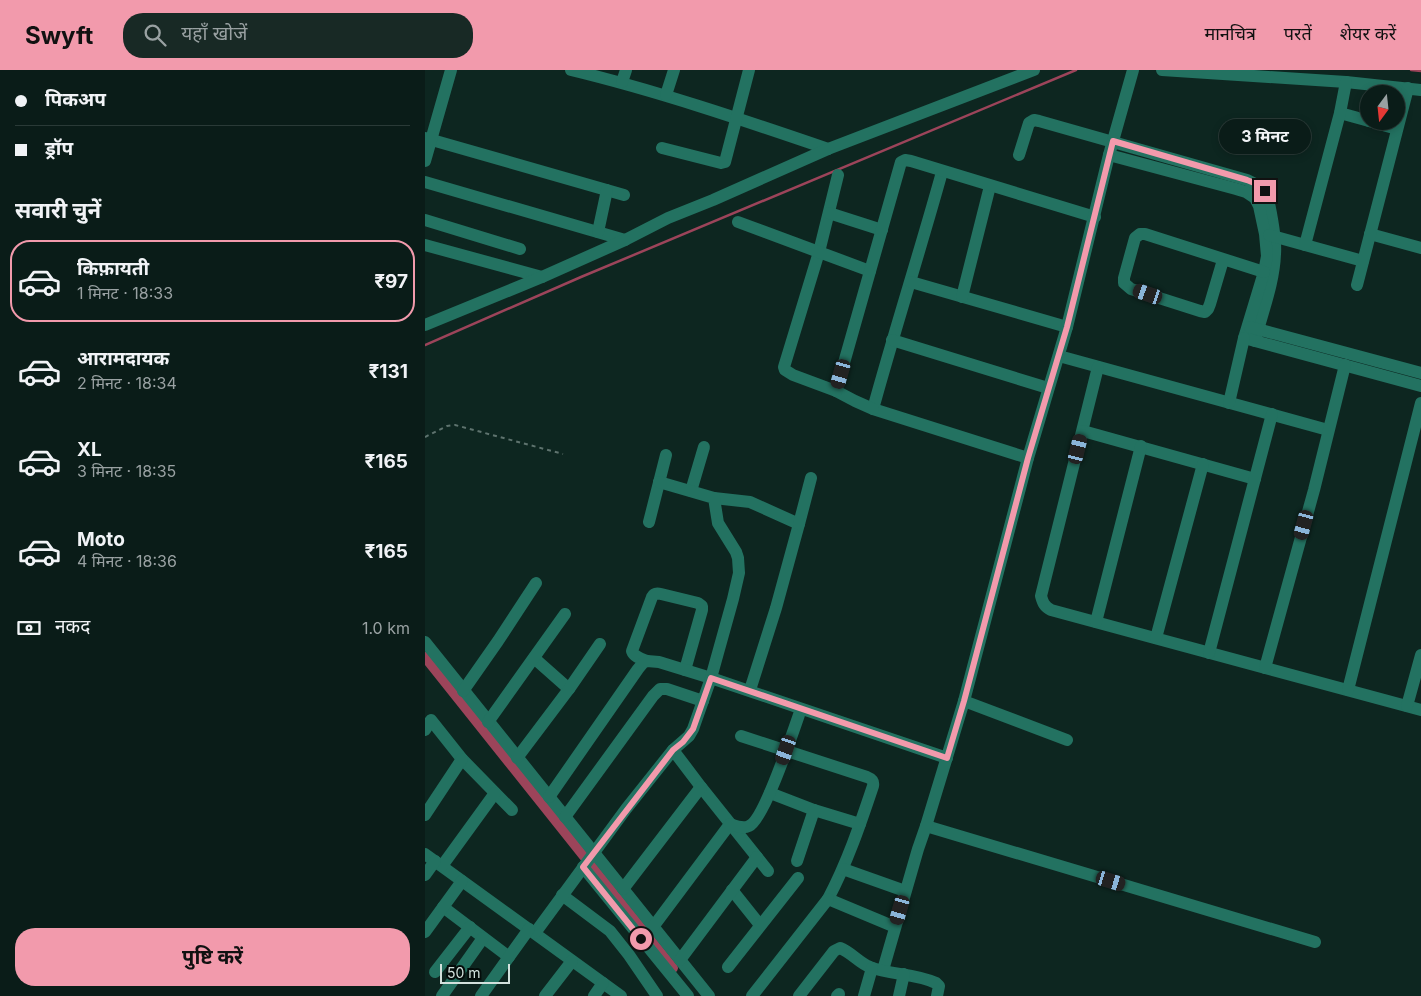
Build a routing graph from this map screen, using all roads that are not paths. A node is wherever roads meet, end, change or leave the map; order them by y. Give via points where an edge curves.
1 (451, 70) edge
2 (571, 70) edge
3 (674, 70) edge
4 (748, 70) edge
5 (1033, 70) edge
6 (1133, 70) edge
7 (1162, 70) edge
8 (624, 76) edge
9 (1346, 82) junction
10 (1415, 89) edge
11 (666, 95) junction
12 (1405, 111) edge
13 (1340, 113) junction
14 (736, 118) junction
15 (1360, 119) edge
16 (1397, 130) edge
17 (428, 139) edge
18 (1113, 141) junction
19 (663, 148) dead end
20 (828, 150) junction
21 (1109, 155) junction
22 (1019, 156) dead end
23 (425, 161) edge
24 (943, 172) junction
25 (838, 175) dead end
26 (425, 182) edge
27 (990, 186) junction
28 (607, 190) junction
29 (624, 195) dead end
30 (829, 213) junction
31 (1095, 217) junction
32 (425, 220) edge
33 (738, 222) dead end
34 (449, 227) junction
35 (882, 230) junction
36 (597, 232) junction
37 (1370, 234) junction
38 (1270, 235) junction
39 (484, 238) junction
40 (625, 240) junction
41 (425, 244) edge
42 (1305, 245) junction
43 (1421, 248) edge
44 (520, 249) dead end
45 (443, 250) junction
46 (819, 252) junction
47 (478, 258) junction
48 (1223, 260) junction
49 (1363, 261) junction
50 (870, 271) junction
51 (1264, 272) junction
52 (542, 277) junction
53 (911, 282) junction
54 (1357, 285) dead end
55 (962, 297) junction
56 (425, 325) edge
57 (1067, 327) junction
58 (1251, 334) junction
59 (892, 340) junction
60 (1059, 356) junction
61 (1345, 365) junction
62 (1098, 367) junction
63 (1421, 373) edge
64 (1421, 386) edge
65 (1048, 388) junction
66 (836, 391) junction
67 (1229, 403) junction
68 (1421, 403) edge
69 (873, 408) junction
70 (1272, 414) junction
71 (1328, 430) junction
72 (1083, 431) junction
73 (1141, 446) junction
74 (705, 447) dead end
75 (666, 455) dead end
76 (1028, 458) junction
77 (1203, 464) junction
78 (811, 478) dead end
79 (1255, 479) junction
80 (659, 482) junction
81 (691, 492) junction
82 (714, 498) junction
83 (649, 522) dead end
84 (799, 524) junction
85 (536, 583) dead end
86 (565, 614) dead end
87 (1096, 622) junction
88 (1156, 638) junction
89 (600, 644) dead end
90 (427, 648) edge
91 (1209, 652) junction
92 (1421, 655) edge
93 (533, 658) junction
94 (647, 661) junction
95 (1265, 668) junction
96 (685, 670) junction
97 (711, 678) junction
98 (569, 689) junction
99 (749, 690) junction
100 (1348, 690) junction
101 (463, 691) junction
102 (703, 701) junction
103 (964, 701) junction
104 (1407, 706) junction
105 (801, 709) junction
106 (1421, 710) edge
107 (427, 720) edge
108 (488, 722) junction
109 (741, 736) dead end
110 (1067, 740) dead end
111 (673, 750) junction
112 (786, 750) junction
113 (517, 758) junction
114 (947, 758) junction
115 (462, 759) junction
116 (701, 787) junction
117 (495, 793) junction
118 (770, 793) junction
119 (549, 797) junction
120 (512, 810) dead end
121 (814, 810) junction
122 (425, 815) edge
123 (565, 817) junction
124 (730, 824) junction
125 (861, 824) junction
126 (926, 826) junction
127 (757, 857) junction
128 (434, 860) edge
129 (589, 860) junction
130 (797, 861) dead end
131 (843, 869) junction
132 (768, 871) dead end
133 (425, 875) edge
134 (799, 878) dead end
135 (462, 881) junction
136 (623, 889) junction
137 (732, 890) junction
138 (905, 892) junction
139 (562, 895) junction
140 (828, 900) junction
141 (443, 907) junction
142 (760, 925) junction
143 (470, 927) junction
144 (653, 927) junction
145 (895, 928) junction
146 (532, 931) junction
147 (425, 932) edge
148 (483, 938) junction
149 (1315, 942) dead end
150 (509, 958) junction
151 (680, 960) junction
152 (572, 961) junction
153 (728, 966) dead end
154 (878, 969) junction
155 (435, 972) dead end
156 (904, 974) junction
157 (603, 983) junction
158 (652, 994) edge
159 (442, 996) edge
160 (481, 996) edge
161 (545, 996) edge
162 (593, 996) edge
163 (621, 996) edge
164 (687, 996) edge
165 (709, 996) edge
166 (752, 996) edge
167 (799, 996) edge
168 (864, 996) edge
169 (899, 996) edge
170 (937, 996) edge

1 - 17 street
2 - 8 street
3 - 11 street
4 - 14 street
5 - 20 street
6 - 18 street
7 - 9 street
8 - 11 street
9 - 10 street
9 - 13 street
10 - 12 street
11 - 14 street
13 - 15 street
13 - 42 street
14 - 19 street via 723,163
14 - 20 street
16 - 37 street
17 - 23 street
17 - 28 street
18 - 21 street
18 - 22 street via 1034,120 1029,123
18 - 38 street via 1259,185 1268,200
20 - 40 street via 668,218
21 - 31 street
21 - 38 street via 1246,192 1255,198
24 - 27 street
24 - 35 street via 911,161 901,162
24 - 53 street
25 - 30 street
26 - 36 street
27 - 31 street
27 - 55 street
28 - 29 street
28 - 36 street
30 - 35 street
30 - 46 street
31 - 57 street
32 - 34 street
33 - 46 street
34 - 39 street
34 - 45 street
35 - 50 street
36 - 40 street
37 - 43 street
37 - 49 street
38 - 42 street
38 - 51 street
38 - 58 street via 1275,254 1273,277
39 - 44 street
39 - 47 street
40 - 52 street
41 - 45 street
42 - 49 street
45 - 47 street
46 - 50 street
46 - 66 street via 784,367 793,375
47 - 52 street
48 - 48 street via 1140,234 1135,238 1124,283 1131,289 1205,312
48 - 51 street
49 - 54 street
50 - 66 street
51 - 58 street
52 - 56 street
53 - 55 street
53 - 59 street
55 - 57 street
57 - 60 street
58 - 61 street
58 - 63 street
58 - 67 street
59 - 65 street
59 - 69 street
60 - 62 street
60 - 65 street
61 - 64 street
61 - 71 street
62 - 67 street
62 - 72 street
65 - 76 street
66 - 69 street
67 - 70 street
68 - 100 street
69 - 76 street
70 - 71 street
70 - 79 street
71 - 95 street
72 - 73 street
72 - 87 street via 1041,596 1045,607 1051,610
73 - 77 street
73 - 87 street
74 - 81 street
75 - 80 street
76 - 103 street
77 - 79 street
77 - 88 street
78 - 84 street
79 - 91 street
80 - 81 street
80 - 83 street
81 - 82 street
82 - 84 street via 750,502
82 - 97 street via 718,523 736,552 739,567
84 - 99 street
85 - 101 street
86 - 93 street
87 - 88 street
88 - 91 street
89 - 98 street
90 - 101 street
91 - 95 street
92 - 104 street
93 - 98 street
93 - 108 street
94 - 96 street
94 - 96 street via 632,651 652,597 657,593 702,606
94 - 119 street via 638,669
95 - 100 street
96 - 97 street
97 - 99 street
97 - 102 street
98 - 113 street
99 - 105 street
100 - 104 street
101 - 108 street
102 - 111 street via 693,729
102 - 123 street via 660,690
103 - 110 street
103 - 114 street
104 - 106 street
105 - 112 street
105 - 114 street
107 - 115 street
108 - 113 street
109 - 112 street
111 - 116 street
111 - 129 street
112 - 118 street
112 - 125 street via 872,780
113 - 119 street
114 - 126 street
115 - 117 street
115 - 122 street
116 - 124 street
116 - 136 street
117 - 120 street
117 - 128 street
118 - 121 street
118 - 124 street via 755,823 744,827
119 - 123 street
121 - 125 street
121 - 130 street
123 - 129 street
124 - 127 street
124 - 144 street
125 - 131 street
126 - 138 street
126 - 149 street
127 - 132 street
127 - 137 street
128 - 133 street
128 - 135 street
129 - 136 street
129 - 139 street
129 - 164 street
131 - 138 street
131 - 140 street
134 - 142 street
135 - 141 street
135 - 146 street
136 - 144 street
137 - 142 street
137 - 151 street
138 - 145 street
139 - 146 street
139 - 158 street via 610,931
140 - 145 street
140 - 166 street
141 - 143 street
141 - 147 street
142 - 153 street
143 - 148 street
143 - 155 street
144 - 151 street
145 - 154 street
146 - 150 street
146 - 152 street
148 - 150 street
148 - 159 street
150 - 160 street
151 - 165 street
152 - 157 street
152 - 161 street
154 - 156 street
154 - 167 street via 837,949
154 - 168 street
156 - 169 street
156 - 170 street via 936,983 939,986
157 - 162 street
157 - 163 street

